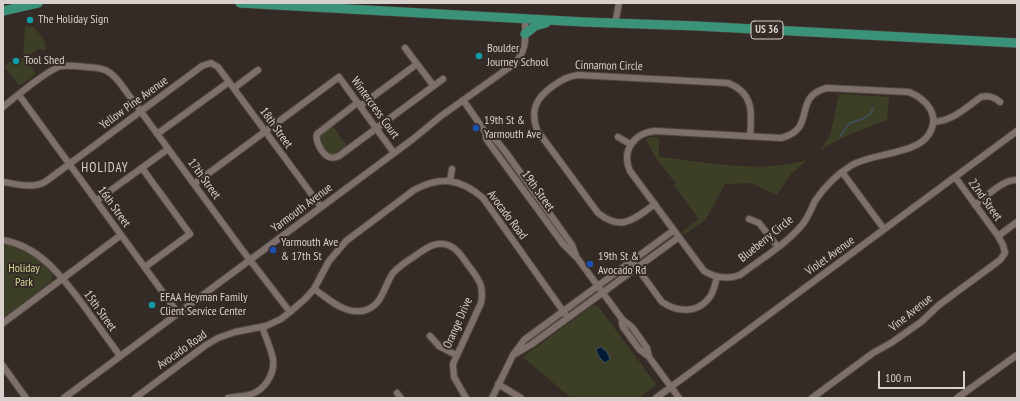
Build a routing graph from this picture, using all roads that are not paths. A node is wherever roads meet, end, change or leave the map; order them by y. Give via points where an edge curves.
1 (38, 3) edge
2 (240, 3) edge
3 (619, 3) edge
4 (3, 12) edge
5 (525, 19) junction
6 (557, 21) junction
7 (615, 24) junction
8 (525, 34) junction
9 (1017, 43) edge
10 (405, 48) dead end
11 (213, 64) joint
12 (417, 64) junction
13 (258, 70) dead end
14 (443, 79) dead end
15 (229, 82) junction
16 (433, 86) junction
17 (234, 88) junction
18 (19, 95) junction
19 (463, 100) junction
20 (1000, 102) dead end
21 (359, 104) junction
22 (3, 106) edge
23 (141, 112) junction
24 (934, 122) junction
25 (376, 128) junction
26 (265, 131) junction
27 (1017, 131) edge
28 (157, 134) junction
29 (750, 136) junction
30 (618, 137) dead end
31 (630, 144) junction
32 (168, 149) junction
33 (394, 153) junction
34 (69, 164) junction
35 (142, 168) junction
36 (452, 169) dead end
37 (842, 172) junction
38 (955, 177) junction
39 (1017, 180) edge
40 (450, 181) junction
41 (3, 182) edge
42 (194, 184) junction
43 (96, 201) junction
44 (655, 204) junction
45 (975, 205) junction
46 (321, 207) junction
47 (749, 219) dead end
48 (1017, 222) edge
49 (674, 230) junction
50 (884, 230) junction
51 (121, 235) junction
52 (998, 236) junction
53 (679, 237) junction
54 (3, 240) edge
55 (778, 247) junction
56 (250, 260) junction
57 (632, 261) junction
58 (144, 267) junction
59 (637, 268) junction
60 (718, 277) junction
61 (63, 278) junction
62 (597, 285) junction
63 (314, 288) junction
64 (603, 293) junction
65 (563, 310) junction
66 (290, 312) junction
67 (178, 313) junction
68 (568, 318) junction
69 (3, 323) edge
70 (262, 327) junction
71 (430, 336) dead end
72 (513, 354) junction
73 (1017, 354) edge
74 (456, 355) junction
75 (120, 356) junction
76 (3, 366) edge
77 (498, 384) junction
78 (671, 387) junction
79 (397, 392) dead end
80 (26, 398) edge
81 (64, 398) edge
82 (135, 398) edge
83 (228, 398) edge
84 (401, 398) edge
85 (466, 398) edge
86 (492, 398) edge
87 (521, 398) edge
88 (656, 398) edge
89 (679, 398) edge
90 (812, 398) edge
91 (957, 398) edge

1 - 4 highway
2 - 5 highway, US 36
3 - 7 street
5 - 6 highway, US 36
5 - 8 street, Yarmouth Avenue
6 - 7 highway, US 36
6 - 8 highway via 534,26
7 - 9 highway, US 36
8 - 19 street, Yarmouth Avenue via 523,51 517,61
10 - 12 street
11 - 15 street, 18th Street
11 - 23 street, Yellow Pine Avenue via 202,66
12 - 16 street
12 - 21 street
13 - 17 street
14 - 16 street
15 - 17 street, 18th Street
15 - 28 street
16 - 25 street
17 - 26 street, 18th Street
18 - 22 street, 17th Street
18 - 23 street, 17th Street via 61,66 100,68 115,77
18 - 34 street, 16th Street
19 - 33 street, Yarmouth Avenue
19 - 62 street, 19th Street via 486,133 489,143 560,241 578,259
20 - 24 street via 991,97 981,97 951,119
21 - 25 street, Wintercress Court
21 - 25 street via 317,134 317,142 324,153 329,157 336,157
21 - 26 street, Wintercress Court via 338,77
23 - 28 street, 17th Street
23 - 34 street, Yellow Pine Avenue
24 - 29 street via 926,102 909,92 831,88 811,92 802,124 791,135 781,138
24 - 37 street, Blueberry Circle via 930,134 917,146 864,159
25 - 33 street, Wintercress Court
26 - 42 street
26 - 46 street, 18th Street
27 - 38 street, Violet Avenue
28 - 32 street, 17th Street
29 - 31 street via 655,131 646,132
29 - 44 street, Cinnamon Circle via 751,109 748,99 744,90 728,83 578,75 567,77 546,91 531,110 535,124 595,210 614,225 631,220
30 - 31 street
31 - 44 street via 628,166
32 - 35 street
32 - 42 street, 17th Street
33 - 46 street, Yarmouth Avenue
34 - 41 street, Yellow Pine Avenue via 40,185
34 - 43 street, 16th Street
35 - 43 street
35 - 58 street via 190,234
36 - 40 street
37 - 50 street
37 - 55 street, Blueberry Circle via 822,191 802,225
38 - 45 street, 22nd Street
38 - 50 street, Violet Avenue
39 - 45 street via 1006,182
40 - 63 street, Avocado Road via 435,181 414,190 346,241 319,274
40 - 65 street, Avocado Road via 464,184 483,198
42 - 56 street, 17th Street
43 - 51 street, 16th Street
44 - 49 street
45 - 52 street, 22nd Street
46 - 56 street, Yarmouth Avenue
47 - 55 street via 759,224
48 - 52 street
49 - 53 street
49 - 57 street
50 - 78 street, Violet Avenue
51 - 58 street, 16th Street
51 - 61 street
52 - 90 street, Vine Avenue via 1005,253 1000,260 939,305 921,322 873,353
53 - 59 street
53 - 60 street via 704,271
54 - 61 street, 15th Street via 32,250
55 - 60 street, Blueberry Circle via 740,275
56 - 66 street, 17th Street
56 - 67 street, Yarmouth Avenue
57 - 59 street
57 - 62 street
58 - 67 street, 16th Street
59 - 60 street via 662,302 681,313 709,298
59 - 64 street
61 - 69 street
61 - 75 street, 15th Street
62 - 64 street, 19th Street
62 - 65 street
63 - 66 street, Avocado Road
63 - 74 street, Orange Drive via 342,309 362,311 381,299 389,280 400,267 427,247 448,245 456,250 477,278 481,284 482,294 481,303
64 - 68 street
64 - 78 street, 19th Street via 622,319 622,325 627,333 639,349 650,357
65 - 68 street, Avocado Road
65 - 72 street via 524,340
66 - 70 street, Avocado Road
67 - 75 street, Yarmouth Avenue
68 - 72 street via 532,344
70 - 82 street, Avocado Road via 235,332 212,342
70 - 83 street via 273,359 270,377 264,386 251,395
71 - 74 street via 439,346
72 - 77 street
73 - 91 street
74 - 85 street, Orange Drive via 453,364 454,377
75 - 81 street, Yarmouth Avenue
76 - 80 street
77 - 86 street
77 - 87 street
78 - 88 street, Violet Avenue
78 - 89 street, 19th Street
79 - 84 street

